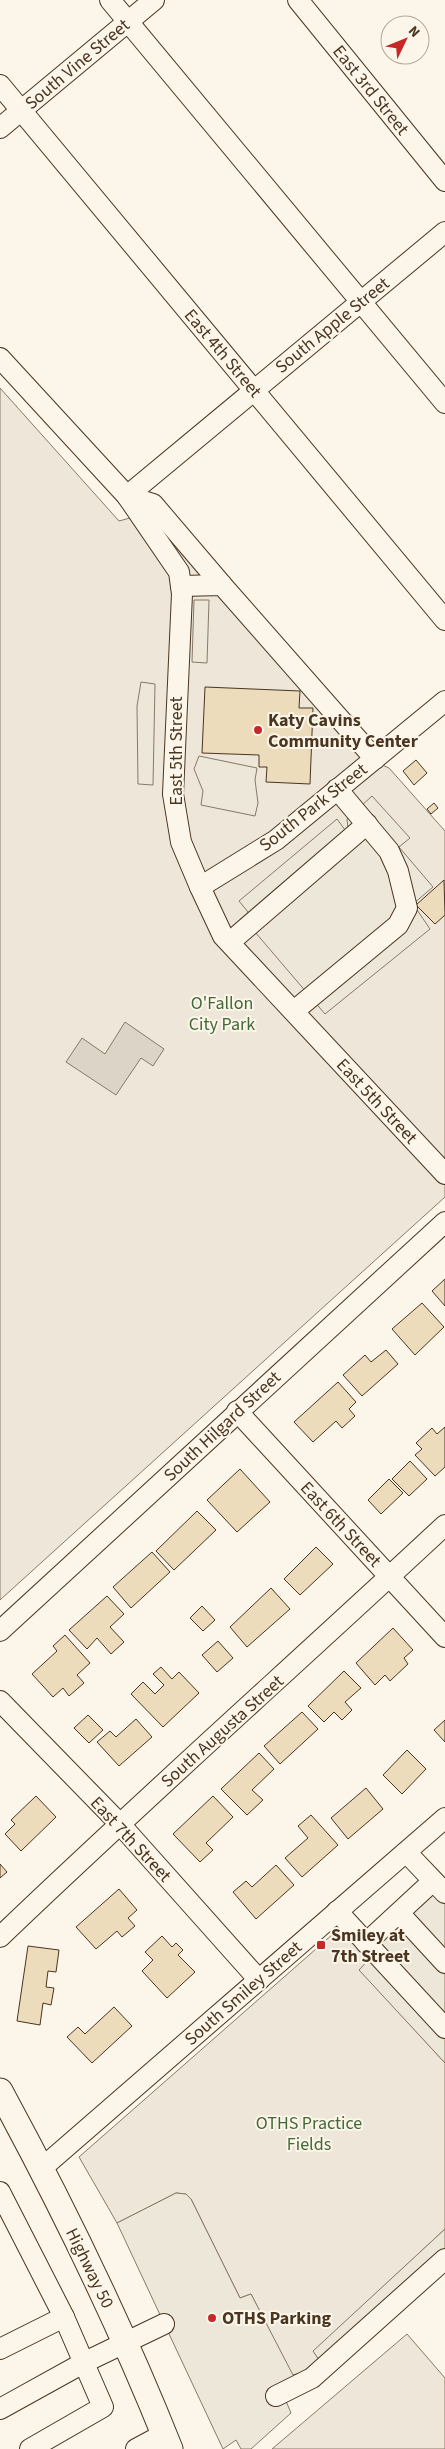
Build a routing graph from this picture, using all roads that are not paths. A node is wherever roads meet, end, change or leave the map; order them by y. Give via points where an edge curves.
1 (110, 0) edge
2 (154, 0) edge
3 (298, 0) edge
4 (128, 22) junction
5 (0, 85) edge
6 (21, 110) junction
7 (0, 128) edge
8 (445, 180) edge
9 (445, 232) edge
10 (361, 301) junction
11 (0, 358) edge
12 (253, 389) junction
13 (445, 403) edge
14 (126, 496) junction
15 (222, 585) junction
16 (181, 586) junction
17 (445, 620) edge
18 (445, 701) edge
19 (375, 759) junction
20 (337, 789) junction
21 (367, 824) junction
22 (200, 887) junction
23 (230, 942) junction
24 (294, 1011) junction
25 (445, 1174) edge
26 (445, 1222) edge
27 (237, 1411) junction
28 (445, 1525) edge
29 (389, 1577) junction
30 (0, 1631) edge
31 (445, 1637) edge
32 (0, 1701) edge
33 (445, 1818) edge
34 (118, 1823) junction
35 (406, 1852) junction
36 (439, 1887) edge
37 (337, 1911) junction
38 (398, 1913) junction
39 (0, 1937) edge
40 (366, 1943) junction
41 (445, 1963) edge
42 (259, 1980) junction
43 (445, 2028) edge
44 (0, 2091) edge
45 (42, 2168) junction
46 (0, 2192) edge
47 (445, 2259) edge
48 (64, 2317) junction
49 (164, 2324) dead end
50 (126, 2341) junction
51 (0, 2349) edge
52 (85, 2362) junction
53 (276, 2396) dead end
54 (0, 2409) edge
55 (167, 2441) edge
56 (30, 2449) edge
57 (136, 2449) edge

1 - 4 street
2 - 4 street, South Vine Street
3 - 8 street, East 3rd Street
4 - 6 street, South Vine Street
4 - 10 street
5 - 6 street, East 4th Street
6 - 7 street, South Vine Street
6 - 12 street, East 4th Street
9 - 10 street, South Apple Street
10 - 12 street, South Apple Street
10 - 13 street
11 - 14 street, East 5th Street
12 - 14 street, South Apple Street
12 - 17 street, East 4th Street
14 - 15 street via 153,504
14 - 16 street, East 5th Street via 179,572
15 - 16 street
15 - 19 street
16 - 22 street, East 5th Street via 173,794 181,842
18 - 19 street, South Park Street
19 - 20 street, South Park Street
20 - 21 street
20 - 22 street, South Park Street via 276,840
21 - 23 street
21 - 24 street via 389,852 398,871 407,908 405,916
22 - 23 street, East 5th Street via 223,936
23 - 24 street, East 5th Street
24 - 25 street, East 5th Street
26 - 27 street, South Hilgard Street
27 - 29 street, East 6th Street
27 - 30 street, South Hilgard Street
28 - 29 street, South Augusta Street
29 - 31 street, East 6th Street
29 - 34 street, South Augusta Street
32 - 34 street, East 7th Street
33 - 35 street, South Smiley Street
34 - 39 street, South Augusta Street
34 - 42 street, East 7th Street
35 - 36 street
35 - 37 street, South Smiley Street
36 - 38 street
37 - 40 street
37 - 42 street, South Smiley Street
38 - 40 street
38 - 41 street
40 - 43 street
42 - 45 street, South Smiley Street
44 - 45 main road, Highway 50
45 - 50 main road, Highway 50
46 - 48 street
47 - 53 street via 312,2378
48 - 51 street
48 - 52 street
49 - 50 street
50 - 52 street
50 - 55 main road, Highway 50
52 - 54 street
52 - 56 street via 103,2407
55 - 57 street

